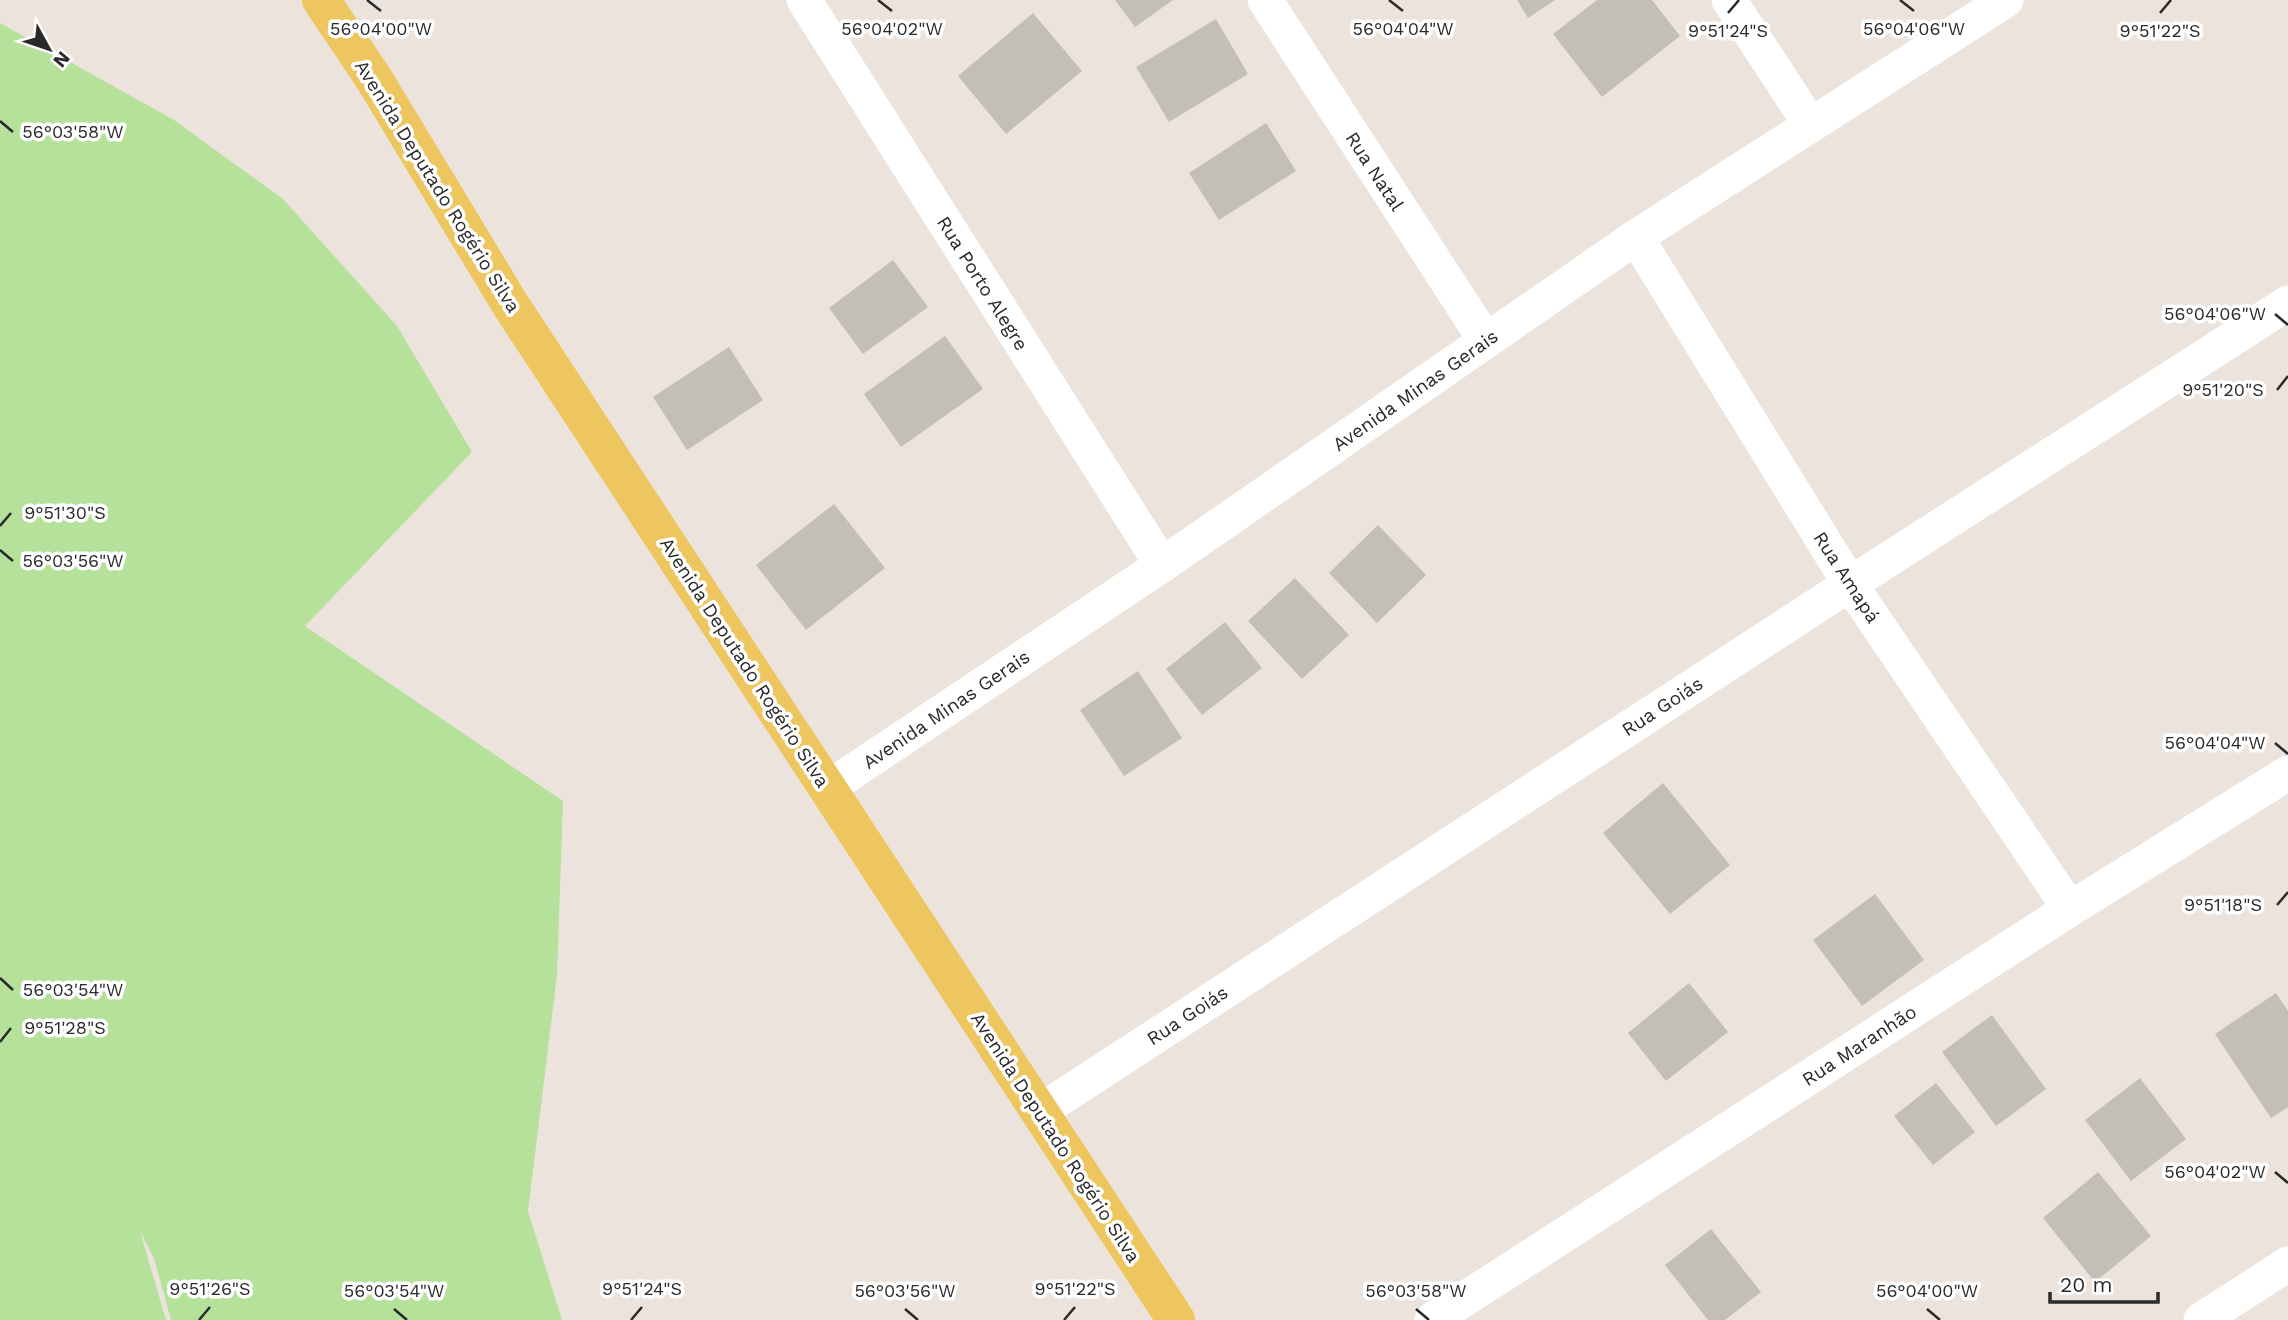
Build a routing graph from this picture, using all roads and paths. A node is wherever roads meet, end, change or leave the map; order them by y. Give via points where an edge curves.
1 (321, 0) edge
2 (804, 0) edge
3 (1265, 0) edge
4 (1729, 0) edge
5 (2006, 0) edge
6 (1810, 124) junction
7 (1636, 237) junction
8 (2288, 303) edge
9 (1486, 341) junction
10 (1161, 565) junction
11 (1850, 584) junction
12 (2288, 773) edge
13 (828, 788) junction
14 (2070, 909) junction
15 (1039, 1112) junction
16 (2288, 1264) edge
17 (1176, 1320) edge
18 (1433, 1320) edge
19 (2201, 1320) edge

1 - 13 main road, Avenida Deputado Rogério Silva via 510,304
2 - 10 street, Rua Porto Alegre
3 - 9 street, Rua Natal
4 - 6 street
5 - 6 street, Avenida Minas Gerais
6 - 7 street, Avenida Minas Gerais
7 - 9 street, Avenida Minas Gerais
7 - 11 street, Rua Amapá
8 - 11 street, Rua Goiás
9 - 10 street, Avenida Minas Gerais
10 - 13 street, Avenida Minas Gerais
11 - 14 street, Rua Amapá
11 - 15 street, Rua Goiás
12 - 14 street, Rua Maranhão
13 - 15 main road, Avenida Deputado Rogério Silva
14 - 18 street, Rua Maranhão
15 - 17 main road, Avenida Deputado Rogério Silva
16 - 19 street

